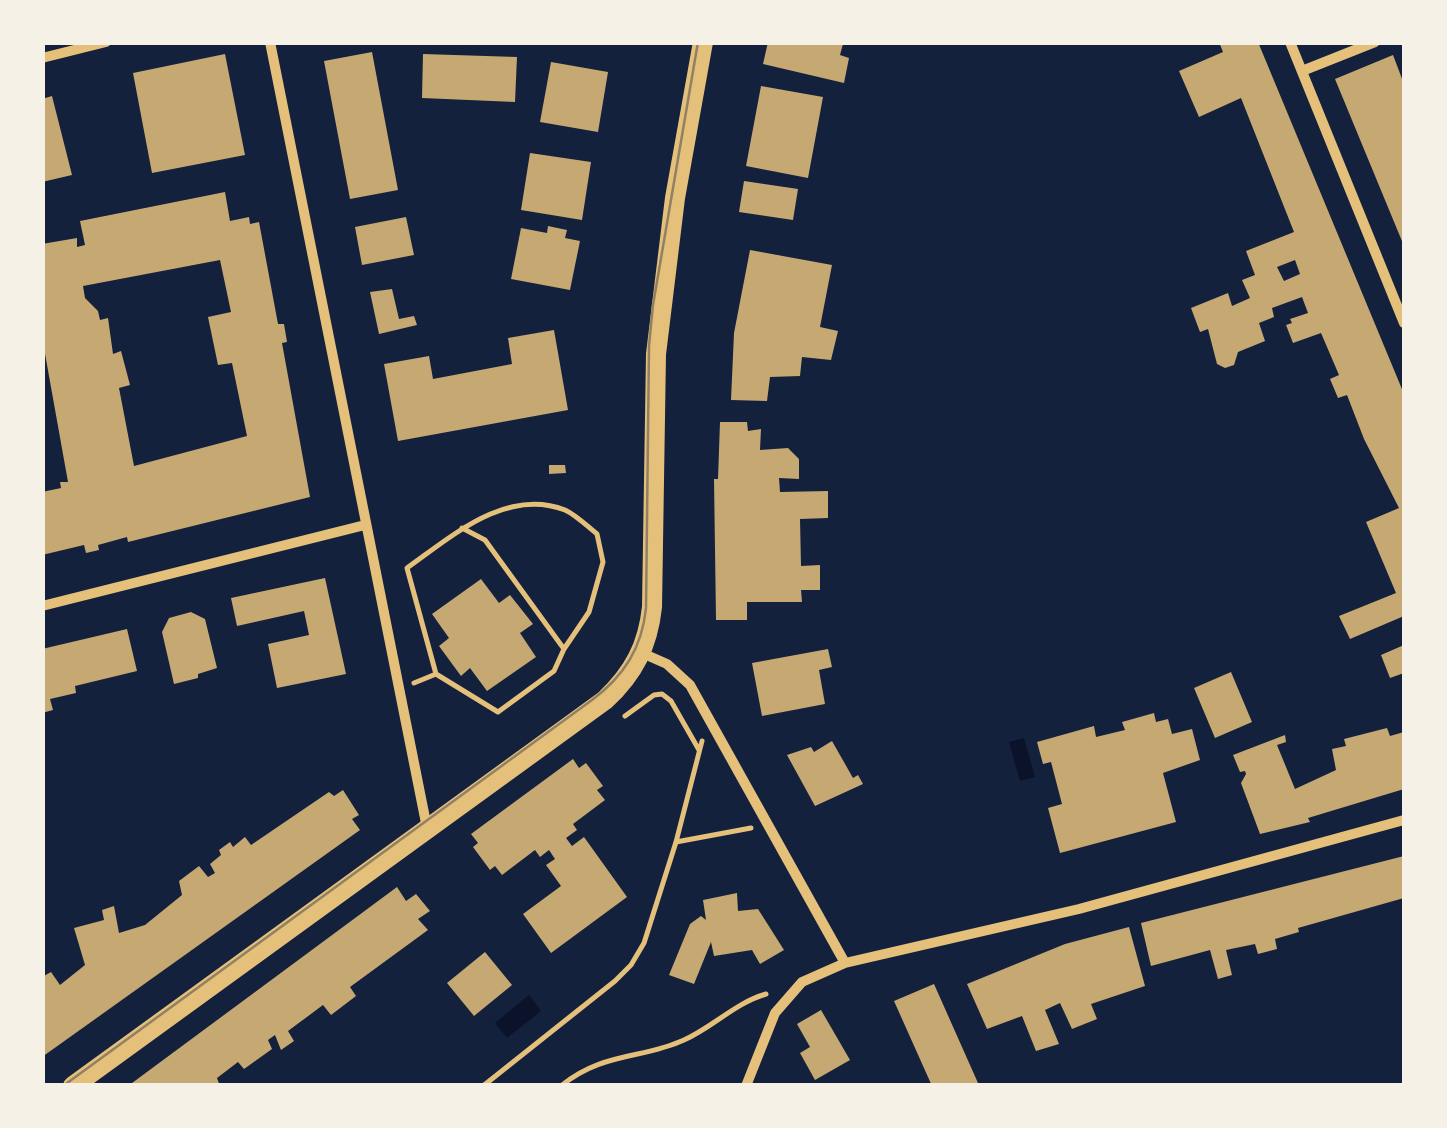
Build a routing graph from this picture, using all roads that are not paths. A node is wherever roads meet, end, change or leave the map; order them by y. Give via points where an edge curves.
1 (106, 42) edge
2 (270, 42) edge
3 (703, 42) edge
4 (1290, 42) edge
5 (1375, 42) edge
6 (42, 58) edge
7 (1302, 71) junction
8 (1404, 322) edge
9 (365, 525) junction
10 (42, 606) edge
11 (642, 654) junction
12 (1404, 820) edge
13 (428, 829) junction
14 (846, 963) junction
15 (73, 1086) edge
16 (746, 1086) edge

1 - 6 street
2 - 9 street
3 - 11 main road via 656,354 652,607
4 - 7 street
5 - 7 street
7 - 8 street
9 - 10 street
9 - 13 street
11 - 13 main road via 606,700
11 - 14 street via 679,673 708,716
12 - 14 street
13 - 15 main road
14 - 16 street via 802,982 775,1013

